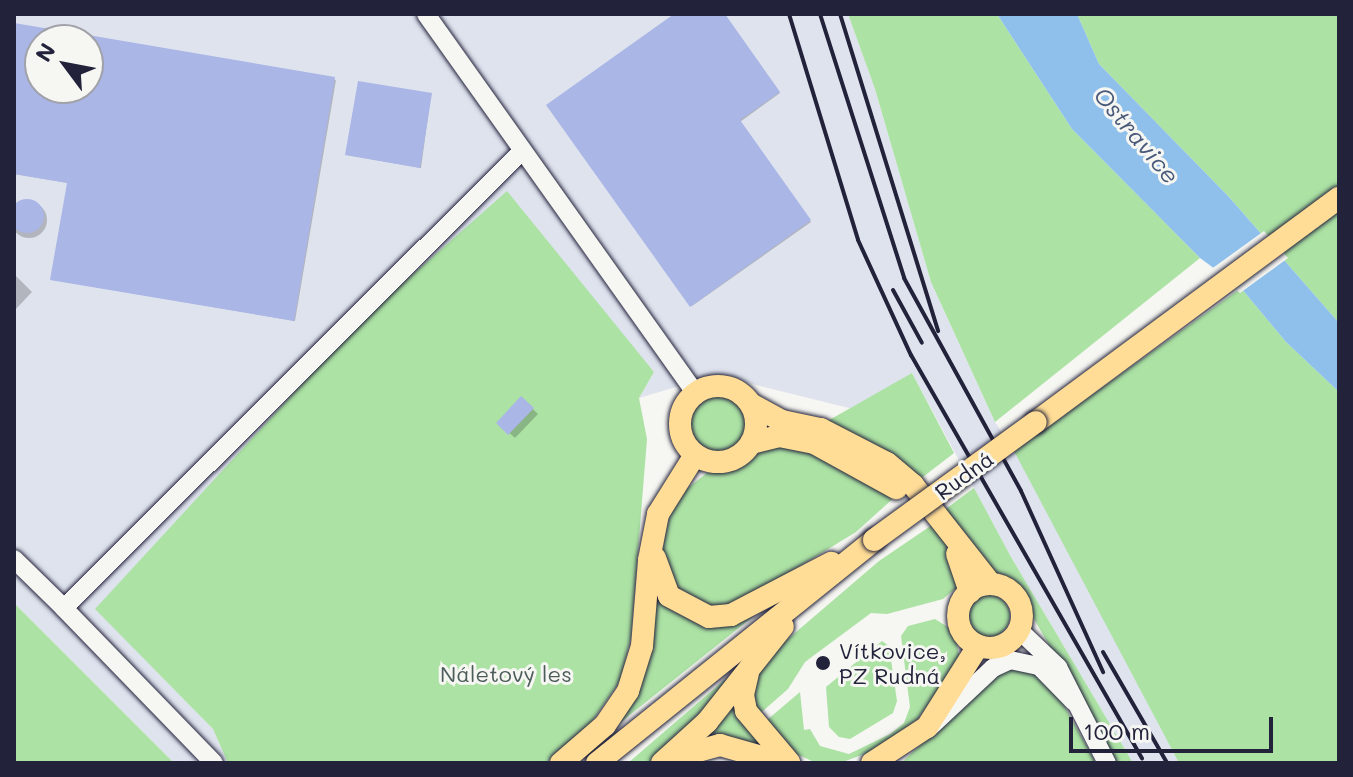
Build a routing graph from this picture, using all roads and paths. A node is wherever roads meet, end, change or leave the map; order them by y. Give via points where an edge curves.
1 (426, 14) edge
2 (521, 152) junction
3 (1339, 198) edge
4 (695, 393) junction
5 (751, 404) junction
6 (751, 443) junction
7 (695, 455) junction
8 (874, 540) junction
9 (652, 543) junction
10 (14, 559) edge
11 (827, 578) junction
12 (980, 588) junction
13 (64, 608) junction
14 (1019, 630) junction
15 (978, 646) junction
16 (749, 672) junction
17 (1074, 702) junction
18 (920, 735) junction
19 (664, 762) edge
20 (214, 763) edge
21 (561, 763) edge
22 (597, 763) edge
23 (783, 763) edge
24 (789, 763) edge
25 (872, 763) edge
26 (1107, 763) edge

1 - 2 street
2 - 4 street
2 - 13 street
3 - 8 main road, Rudná, bridge
4 - 5 main road via 728,387
4 - 7 main road via 680,421 683,440
5 - 6 main road via 756,424
5 - 12 main road via 782,421 821,429 887,463 913,485
6 - 7 main road via 726,462
6 - 12 main road via 779,436 805,441 879,475 947,540
7 - 9 main road via 666,496
8 - 9 main road via 752,605 717,617 696,614 669,596
8 - 11 main road, Rudná
9 - 21 main road via 645,629 633,679 605,725
10 - 13 street
11 - 16 main road
11 - 22 main road, Rudná
12 - 14 main road via 1008,589 1020,603
12 - 15 main road via 958,619 963,633
13 - 20 street
14 - 15 main road via 998,647
14 - 17 street via 1053,660
15 - 18 main road via 953,693
16 - 19 main road
16 - 24 main road via 743,695 746,711
17 - 18 street via 1039,666 1010,660 993,668 954,711
17 - 26 street
18 - 25 main road
19 - 23 main road via 720,745

